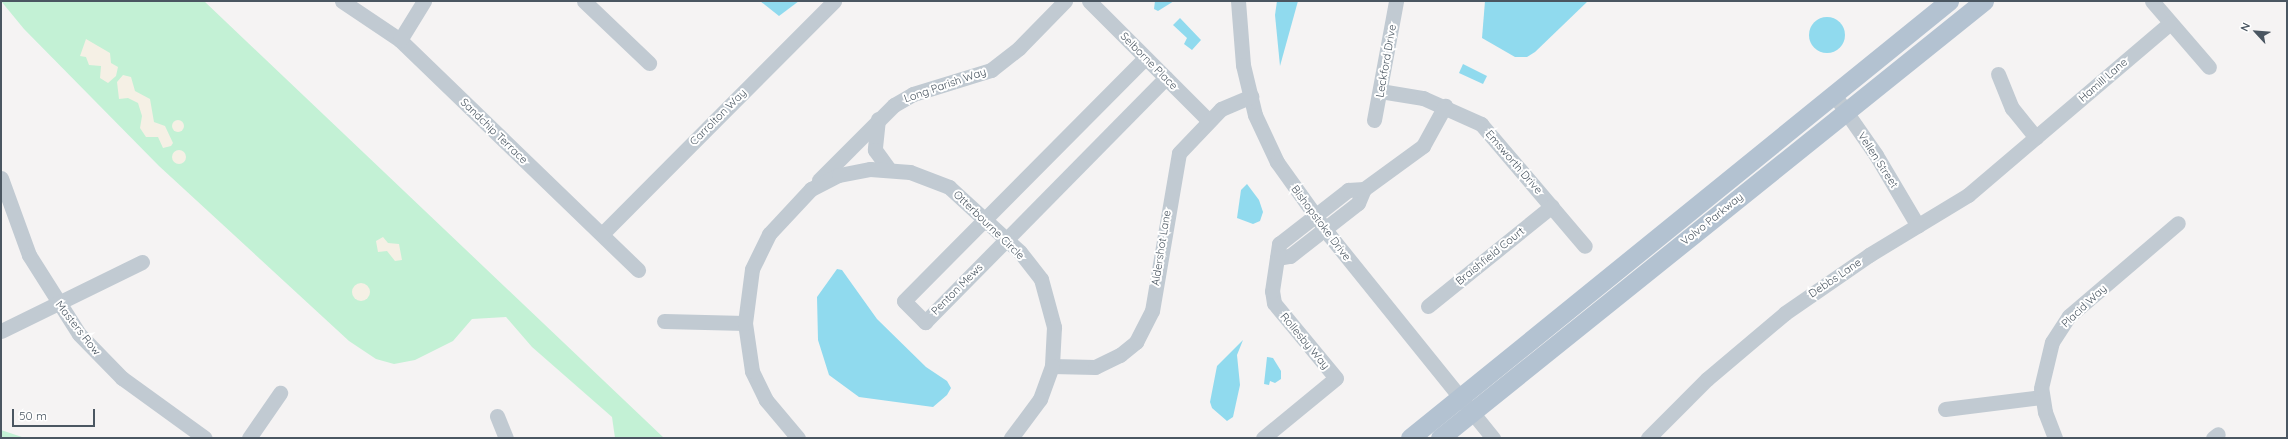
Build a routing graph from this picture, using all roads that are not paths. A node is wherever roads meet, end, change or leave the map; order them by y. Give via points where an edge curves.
1 (342, 1) edge
2 (424, 1) edge
3 (584, 1) edge
4 (834, 1) edge
5 (1065, 1) edge
6 (1089, 1) edge
7 (1238, 1) edge
8 (1396, 1) edge
9 (1949, 1) edge
10 (1984, 1) edge
11 (2152, 1) edge
12 (2170, 23) junction
13 (400, 40) junction
14 (1145, 58) junction
15 (649, 63) dead end
16 (2209, 67) dead end
17 (1998, 74) dead end
18 (1166, 78) junction
19 (1380, 91) junction
20 (1251, 96) junction
21 (1835, 96) junction
22 (1445, 106) junction
23 (1846, 112) junction
24 (878, 119) junction
25 (1208, 120) junction
26 (1374, 120) dead end
27 (2036, 138) junction
28 (889, 169) junction
29 (1, 178) edge
30 (811, 189) junction
31 (1364, 189) junction
32 (1552, 206) junction
33 (1315, 216) junction
34 (986, 218) junction
35 (2178, 223) dead end
36 (1918, 226) junction
37 (1324, 229) junction
38 (602, 234) junction
39 (1006, 239) junction
40 (1585, 246) dead end
41 (1277, 258) junction
42 (142, 262) dead end
43 (638, 270) dead end
44 (58, 303) junction
45 (1428, 306) dead end
46 (664, 320) dead end
47 (744, 323) junction
48 (1, 331) edge
49 (1052, 366) junction
50 (280, 393) dead end
51 (1461, 397) junction
52 (2042, 397) junction
53 (1945, 409) dead end
54 (1473, 412) junction
55 (496, 416) dead end
56 (205, 438) edge
57 (249, 438) edge
58 (506, 438) edge
59 (798, 438) edge
60 (1011, 438) edge
61 (1264, 438) edge
62 (1410, 438) edge
63 (1440, 438) edge
64 (1493, 438) edge
65 (1648, 438) edge
66 (2055, 438) edge

1 - 13 street, Sandchip Terrace
2 - 13 street
3 - 15 street
4 - 38 street, Carrolton Way
5 - 24 street, Long Parish Way via 1019,48 991,70 913,94
6 - 14 street, Selborne Place
7 - 20 street, Bishopstoke Drive via 1238,27
8 - 19 street, Leckford Drive
9 - 21 main road, Volvo Parkway
10 - 23 main road, Volvo Parkway
11 - 12 street
12 - 16 street
12 - 27 street, Hamill Lane
13 - 38 street, Sandchip Terrace
14 - 18 street, Selborne Place
14 - 34 street, Penton Mews
17 - 27 street via 2012,108
18 - 25 street, Selborne Place
18 - 39 street, Penton Mews
19 - 22 street, Emsworth Drive
19 - 26 street, Leckford Drive
20 - 25 street, Aldershot Lane via 1231,103
20 - 33 street, Bishopstoke Drive via 1255,115 1277,162
21 - 23 street, Vellen Street
21 - 51 main road, Volvo Parkway
22 - 31 street via 1423,146
22 - 32 street, Emsworth Drive via 1481,124
23 - 36 street, Vellen Street via 1876,155
23 - 54 main road, Volvo Parkway
24 - 28 street via 875,150
24 - 30 street, Long Parish Way
25 - 49 street, Aldershot Lane via 1184,145 1175,161 1152,311 1146,328 1136,342 1106,363 1081,368
27 - 36 street, Debbs Lane via 1968,195
28 - 30 street, Otterbourne Circle via 839,174
28 - 34 street, Otterbourne Circle via 938,180
29 - 44 street, Masters Row via 29,255
30 - 47 street, Otterbourne Circle via 779,221 760,251 749,284
31 - 33 street, Rollesby Way via 1348,190
31 - 37 street via 1358,203
32 - 40 street, Emsworth Drive
32 - 45 street, Braishfield Court
33 - 37 street, Bishopstoke Drive
33 - 41 street, Rollesby Way via 1279,244
34 - 39 street, Otterbourne Circle
34 - 39 street, Penton Mews via 904,301 925,322
35 - 52 street, Placid Way via 2060,328 2045,359
36 - 65 street, Debbs Lane via 1785,313 1707,379
37 - 41 street via 1290,256
37 - 51 street, Bishopstoke Drive
38 - 43 street, Sandchip Terrace
39 - 49 street, Otterbourne Circle via 1036,273 1045,289 1054,327
41 - 61 street, Rollesby Way via 1272,291 1274,303 1336,378
42 - 44 street
44 - 48 street
44 - 56 street, Masters Row via 79,334 122,378
46 - 47 street
47 - 59 street, Otterbourne Circle via 747,352 758,385 773,410
49 - 60 street, Otterbourne Circle via 1040,399
50 - 57 street
51 - 54 street, Bishopstoke Drive
51 - 62 main road, Volvo Parkway
52 - 53 street
52 - 66 street, Placid Way
54 - 63 main road, Volvo Parkway
54 - 64 street, Bishopstoke Drive
55 - 58 street

